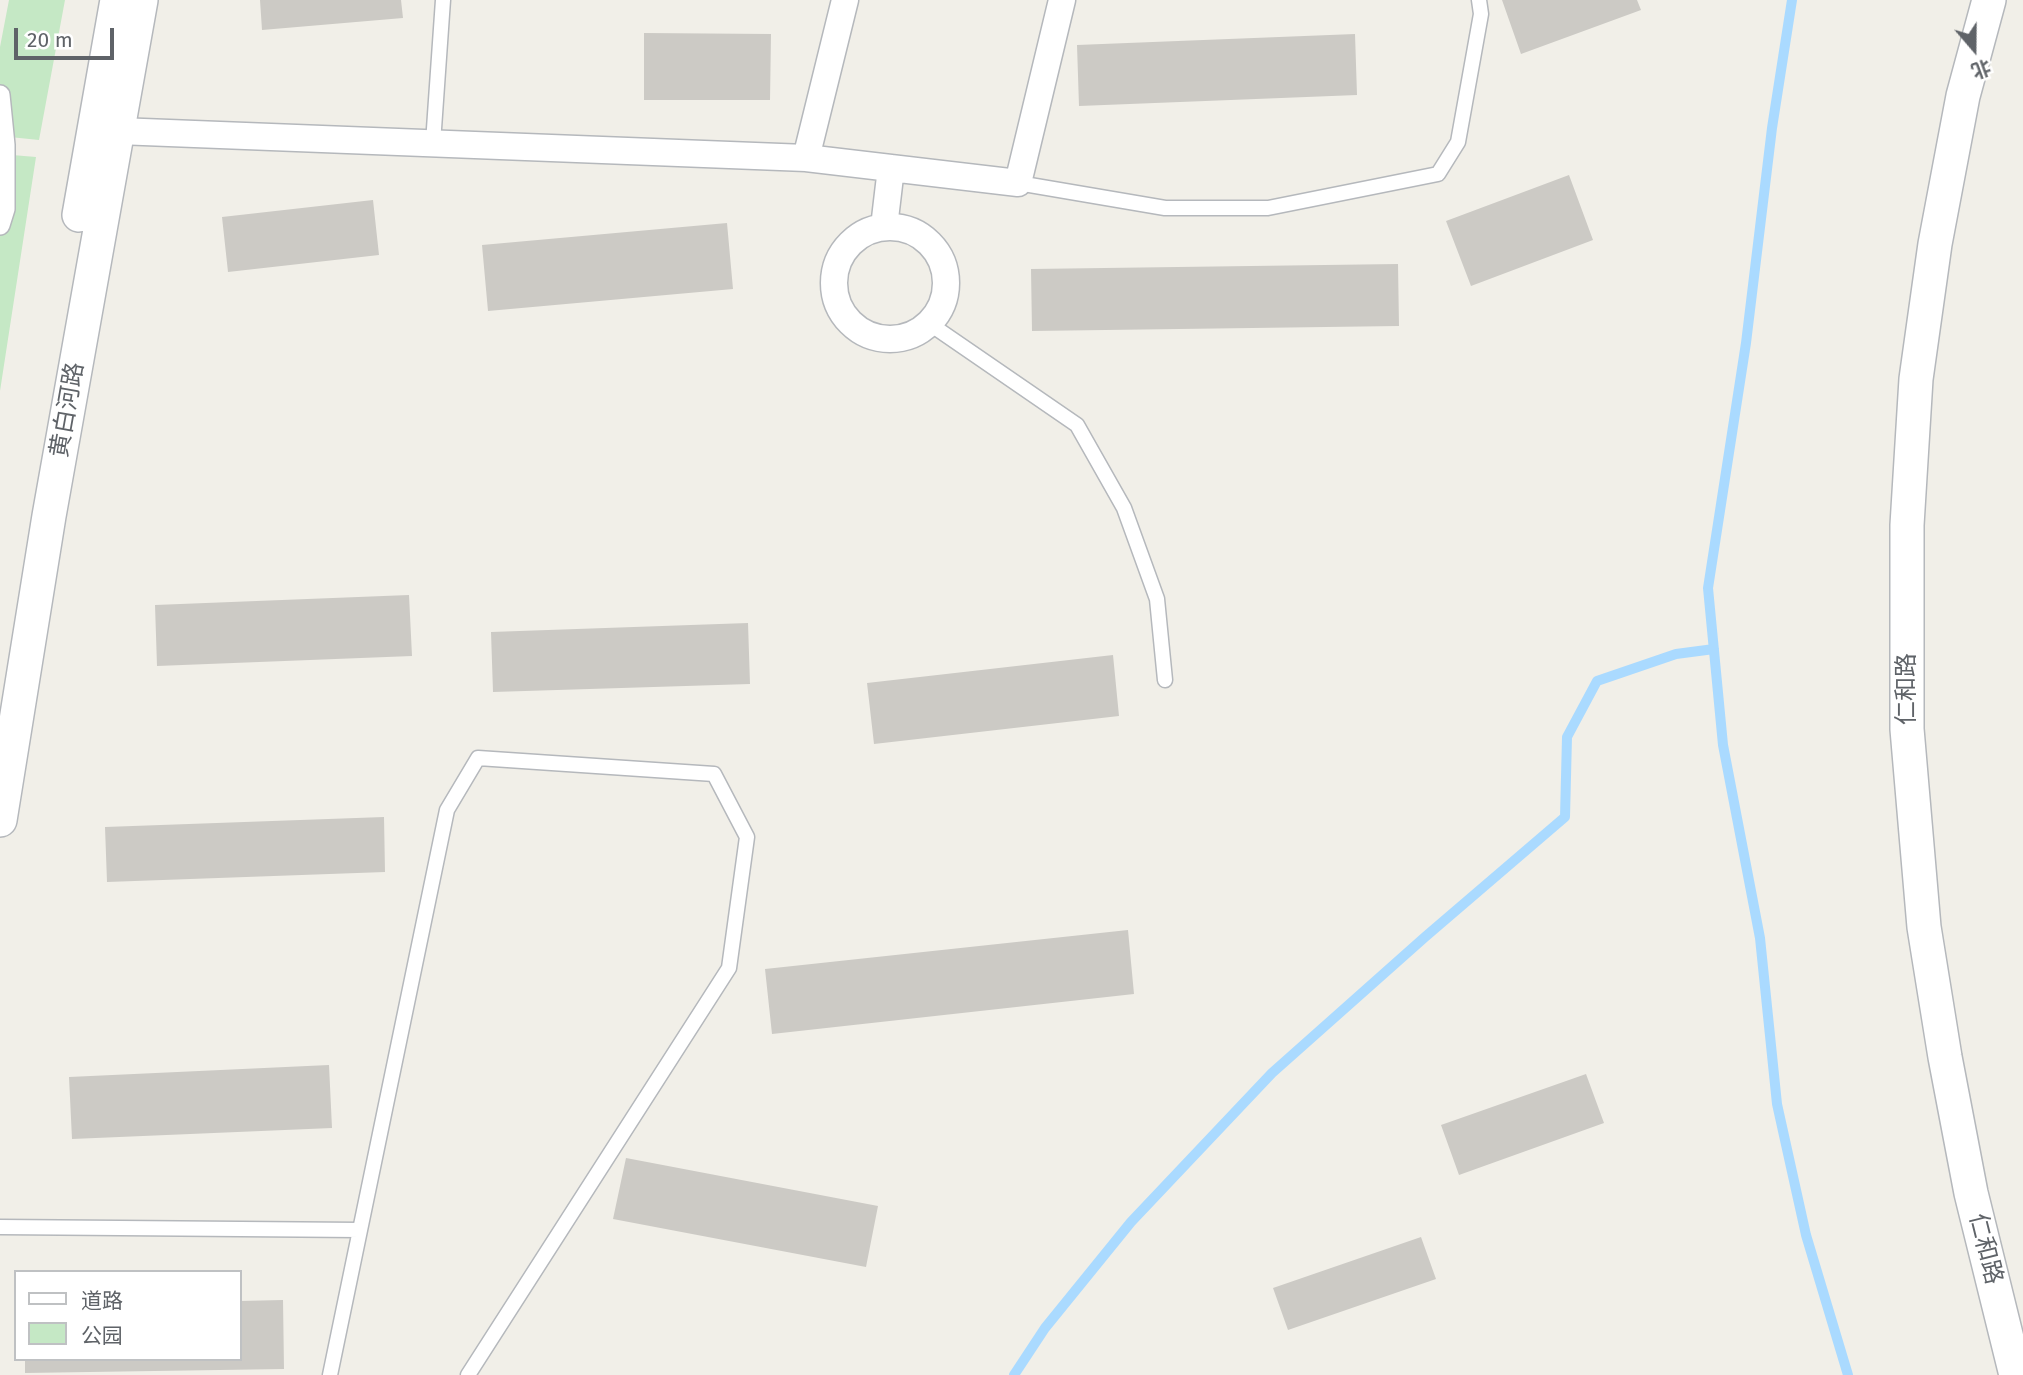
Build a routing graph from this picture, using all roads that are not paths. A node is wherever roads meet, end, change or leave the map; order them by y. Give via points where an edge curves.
1 (117, 0) edge
2 (141, 0) edge
3 (443, 0) edge
4 (845, 0) edge
5 (1062, 0) edge
6 (1479, 0) edge
7 (1989, 0) edge
8 (2007, 0) edge
9 (0, 95) edge
10 (118, 131) junction
11 (433, 144) junction
12 (806, 158) junction
13 (891, 168) junction
14 (1018, 183) junction
15 (0, 226) edge
16 (884, 227) junction
17 (930, 324) junction
18 (0, 675) edge
19 (1165, 680) dead end
20 (0, 820) edge
21 (0, 1227) edge
22 (360, 1230) junction
23 (2023, 1330) edge
24 (330, 1375) edge
25 (468, 1375) edge
26 (2016, 1375) edge

1 - 18 street, 黄白河路
2 - 10 street, 黄白河路
3 - 11 lane
4 - 12 street
5 - 14 street
6 - 14 lane via 1481,14 1458,142 1438,174 1268,208 1166,208
7 - 26 street, 仁和路 via 1960,109 1916,379 1907,525 1907,729 1924,927 1945,1057 1971,1193
8 - 23 street, 仁和路 via 1980,100 1934,381 1924,528 1925,715 1942,925 1989,1189
9 - 15 street via 5,209
10 - 11 street
10 - 20 street, 黄白河路
11 - 12 street
12 - 13 street
13 - 14 street
13 - 16 street
16 - 17 street via 909,230 929,242 941,257 947,288 942,307
16 - 17 street via 865,232 845,249 834,275 837,305 849,323 866,335 887,340 906,338
17 - 19 lane via 1077,425 1124,508 1157,599
21 - 22 lane
22 - 24 lane
22 - 25 lane via 447,810 478,758 714,774 747,837 729,968

